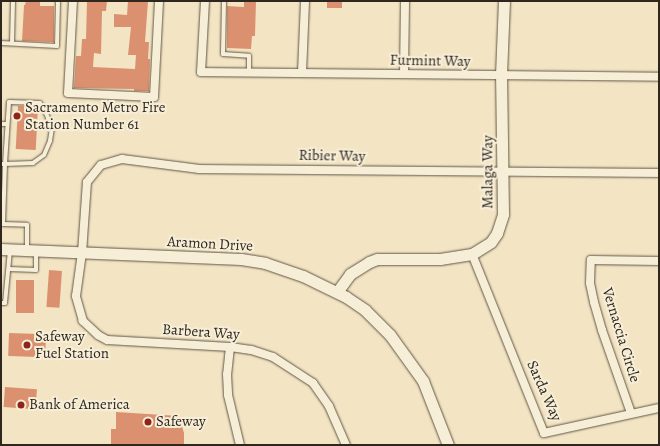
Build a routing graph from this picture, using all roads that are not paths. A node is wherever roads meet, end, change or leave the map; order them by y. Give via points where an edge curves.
1 (13, 1) edge
2 (58, 1) edge
3 (74, 1) edge
4 (159, 1) edge
5 (205, 1) edge
6 (224, 1) edge
7 (305, 1) edge
8 (405, 1) edge
9 (504, 1) edge
10 (1, 43) edge
11 (12, 43) junction
12 (250, 72) junction
13 (302, 73) junction
14 (404, 74) junction
15 (501, 75) junction
16 (659, 77) edge
17 (1, 124) edge
18 (7, 124) junction
19 (3, 164) edge
20 (504, 172) junction
21 (659, 173) edge
22 (6, 250) edge
23 (32, 251) junction
24 (82, 254) junction
25 (472, 254) junction
26 (659, 261) edge
27 (9, 269) junction
28 (337, 292) junction
29 (1, 303) edge
30 (230, 347) junction
31 (659, 408) edge
32 (631, 413) junction
33 (240, 445) edge
34 (346, 445) edge
35 (448, 445) edge

1 - 11 lane
2 - 11 lane via 57,46
3 - 4 street via 68,93 154,97
5 - 12 street, Furmint Way via 201,72
6 - 12 lane via 223,54 249,56
7 - 13 street
8 - 14 street
9 - 15 street, Malaga Way
10 - 11 lane
12 - 13 street, Furmint Way
13 - 14 street, Furmint Way
14 - 15 street, Furmint Way
15 - 16 street, Furmint Way
15 - 20 street, Malaga Way
17 - 18 lane
18 - 19 lane
18 - 19 lane via 9,102 40,103 52,128 44,156 33,162
19 - 23 lane via 3,224 27,225
20 - 21 street, Ribier Way
20 - 24 street, Ribier Way via 199,169 122,159 101,165 87,182
20 - 25 street, Malaga Way via 501,222 491,242
22 - 23 street, Aramon Drive
22 - 27 lane
23 - 24 street, Aramon Drive
23 - 27 lane via 36,270
24 - 28 street, Aramon Drive via 241,259 288,270
24 - 30 street, Barbera Way via 76,296 84,321 98,335 108,340
25 - 28 street, Malaga Way via 440,259 377,259 350,274
25 - 32 street, Sarda Way via 544,433
26 - 32 street, Vernaccia Circle via 591,260 590,283 594,302
27 - 29 lane via 5,303
28 - 35 street, Aramon Drive via 365,310 408,358 423,381
30 - 33 street via 228,395
30 - 34 street, Barbera Way via 273,357 313,383 329,406
31 - 32 street, Sarda Way

